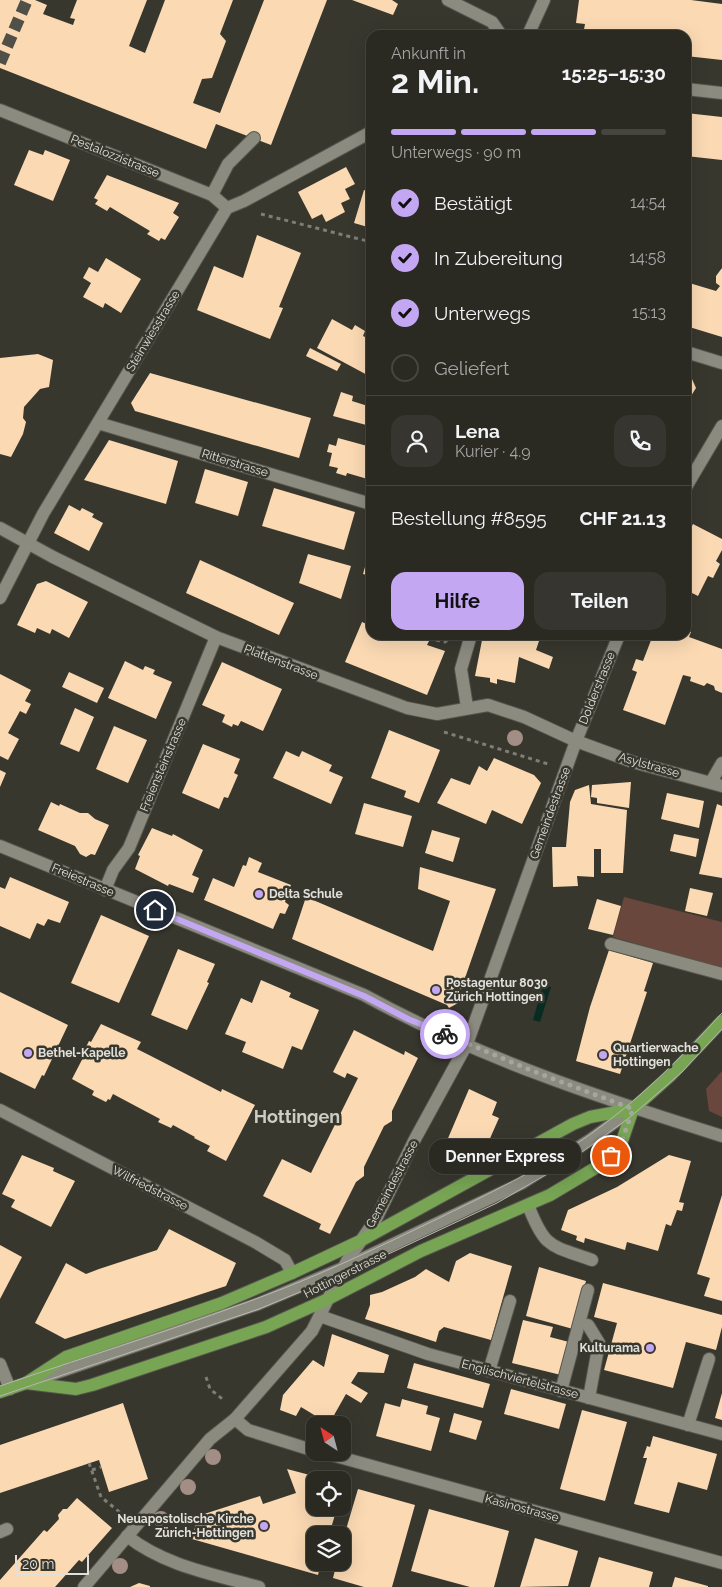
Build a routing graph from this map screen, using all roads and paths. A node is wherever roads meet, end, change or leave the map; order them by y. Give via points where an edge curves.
1 (448, 0) edge
2 (544, 0) edge
3 (498, 30) edge
4 (530, 30) edge
5 (691, 90) edge
6 (722, 93) edge
7 (0, 110) edge
8 (366, 135) edge
9 (254, 138) dead end
10 (212, 195) junction
11 (227, 208) junction
12 (257, 210) dead end
13 (366, 241) edge
14 (691, 354) edge
15 (722, 363) edge
16 (98, 423) junction
17 (722, 426) edge
18 (691, 479) edge
19 (366, 503) edge
20 (0, 528) edge
21 (28, 543) junction
22 (0, 598) edge
23 (216, 637) junction
24 (436, 640) dead end
25 (447, 640) edge
26 (470, 640) edge
27 (617, 640) edge
28 (467, 707) junction
29 (435, 730) dead end
30 (576, 741) junction
31 (722, 763) edge
32 (551, 765) dead end
33 (716, 784) edge
34 (0, 846) edge
35 (105, 890) junction
36 (611, 944) dead end
37 (722, 974) edge
38 (722, 1021) edge
39 (467, 1044) junction
40 (633, 1109) junction
41 (0, 1110) edge
42 (722, 1136) edge
43 (528, 1205) junction
44 (360, 1241) junction
45 (592, 1260) dead end
46 (344, 1268) junction
47 (292, 1273) junction
48 (588, 1290) dead end
49 (326, 1300) junction
50 (510, 1301) dead end
51 (320, 1316) junction
52 (588, 1325) dead end
53 (709, 1359) dead end
54 (0, 1364) edge
55 (490, 1371) junction
56 (206, 1377) dead end
57 (26, 1383) junction
58 (5, 1390) edge
59 (561, 1391) junction
60 (589, 1398) junction
61 (228, 1403) dead end
62 (235, 1420) junction
63 (688, 1425) junction
64 (722, 1434) edge
65 (306, 1448) edge
66 (351, 1460) edge
67 (90, 1463) dead end
68 (101, 1467) dead end
69 (92, 1470) junction
70 (126, 1517) dead end
71 (128, 1536) junction
72 (722, 1563) edge
73 (84, 1587) edge
74 (259, 1587) edge

1 - 3 street via 492,22
2 - 4 street
5 - 6 street
7 - 10 street, Pestalozzistrasse
8 - 11 street
9 - 10 street via 228,164
10 - 11 street, Pestalozzistrasse
11 - 16 street, Steinwiesstrasse
12 - 13 path via 261,214
14 - 15 street
16 - 19 street, Ritterstrasse
16 - 21 street, Steinwiesstrasse
17 - 18 street
20 - 21 street, Plattenstrasse
21 - 22 street, Steinwiesstrasse
21 - 23 street, Plattenstrasse
23 - 28 street, Plattenstrasse via 407,708 437,714
23 - 35 street, Freiensteinstrasse via 129,848 113,870
24 - 25 path
26 - 28 street via 461,669
27 - 30 street, Dolderstrasse
28 - 30 street, Plattenstrasse via 488,705 524,717
29 - 32 path
30 - 33 street, Asylstrasse via 633,762
30 - 39 street, Gemeindestrasse
31 - 33 street
34 - 35 street, Freiestrasse
35 - 39 street, Freiestrasse via 364,996
36 - 37 street
38 - 40 main road, Hottingerstrasse via 671,1075
39 - 40 street, Freiestrasse
39 - 44 street, Gemeindestrasse via 376,1219
40 - 42 street, Freiestrasse
40 - 43 main road, Hottingerstrasse via 622,1141 611,1156 550,1195
40 - 44 main road, Hottingerstrasse via 590,1117 573,1124
40 - 46 street, Hottingerstrasse via 522,1184
41 - 47 street, Wilfriedstrasse via 254,1242 285,1260
43 - 45 street via 538,1230 549,1244
43 - 49 main road, Hottingerstrasse via 421,1251
44 - 46 street, Gemeindestrasse
44 - 47 main road, Hottingerstrasse
46 - 49 street, Gemeindestrasse
46 - 57 street, Hottingerstrasse via 258,1304
47 - 57 main road, Hottingerstrasse via 222,1303 66,1357
48 - 59 street
49 - 51 street, Gemeindestrasse
49 - 57 main road, Hottingerstrasse via 239,1337 92,1385 76,1389
50 - 55 street
51 - 55 street, Englischviertelstrasse via 379,1338
51 - 62 street, Gemeindestrasse via 301,1344
52 - 60 street via 598,1343
53 - 63 street
54 - 58 street
55 - 59 street, Englischviertelstrasse
56 - 61 path via 210,1389
57 - 58 main road, Hottingerstrasse
59 - 60 street, Englischviertelstrasse
60 - 63 street, Englischviertelstrasse
62 - 65 street via 248,1430
62 - 71 street, Gemeindestrasse via 210,1439
63 - 64 street, Englischviertelstrasse
66 - 72 street, Kasinostrasse
67 - 69 path
68 - 69 path
69 - 70 path via 101,1497
71 - 73 street, Gemeindestrasse
71 - 74 street via 146,1551 167,1561

